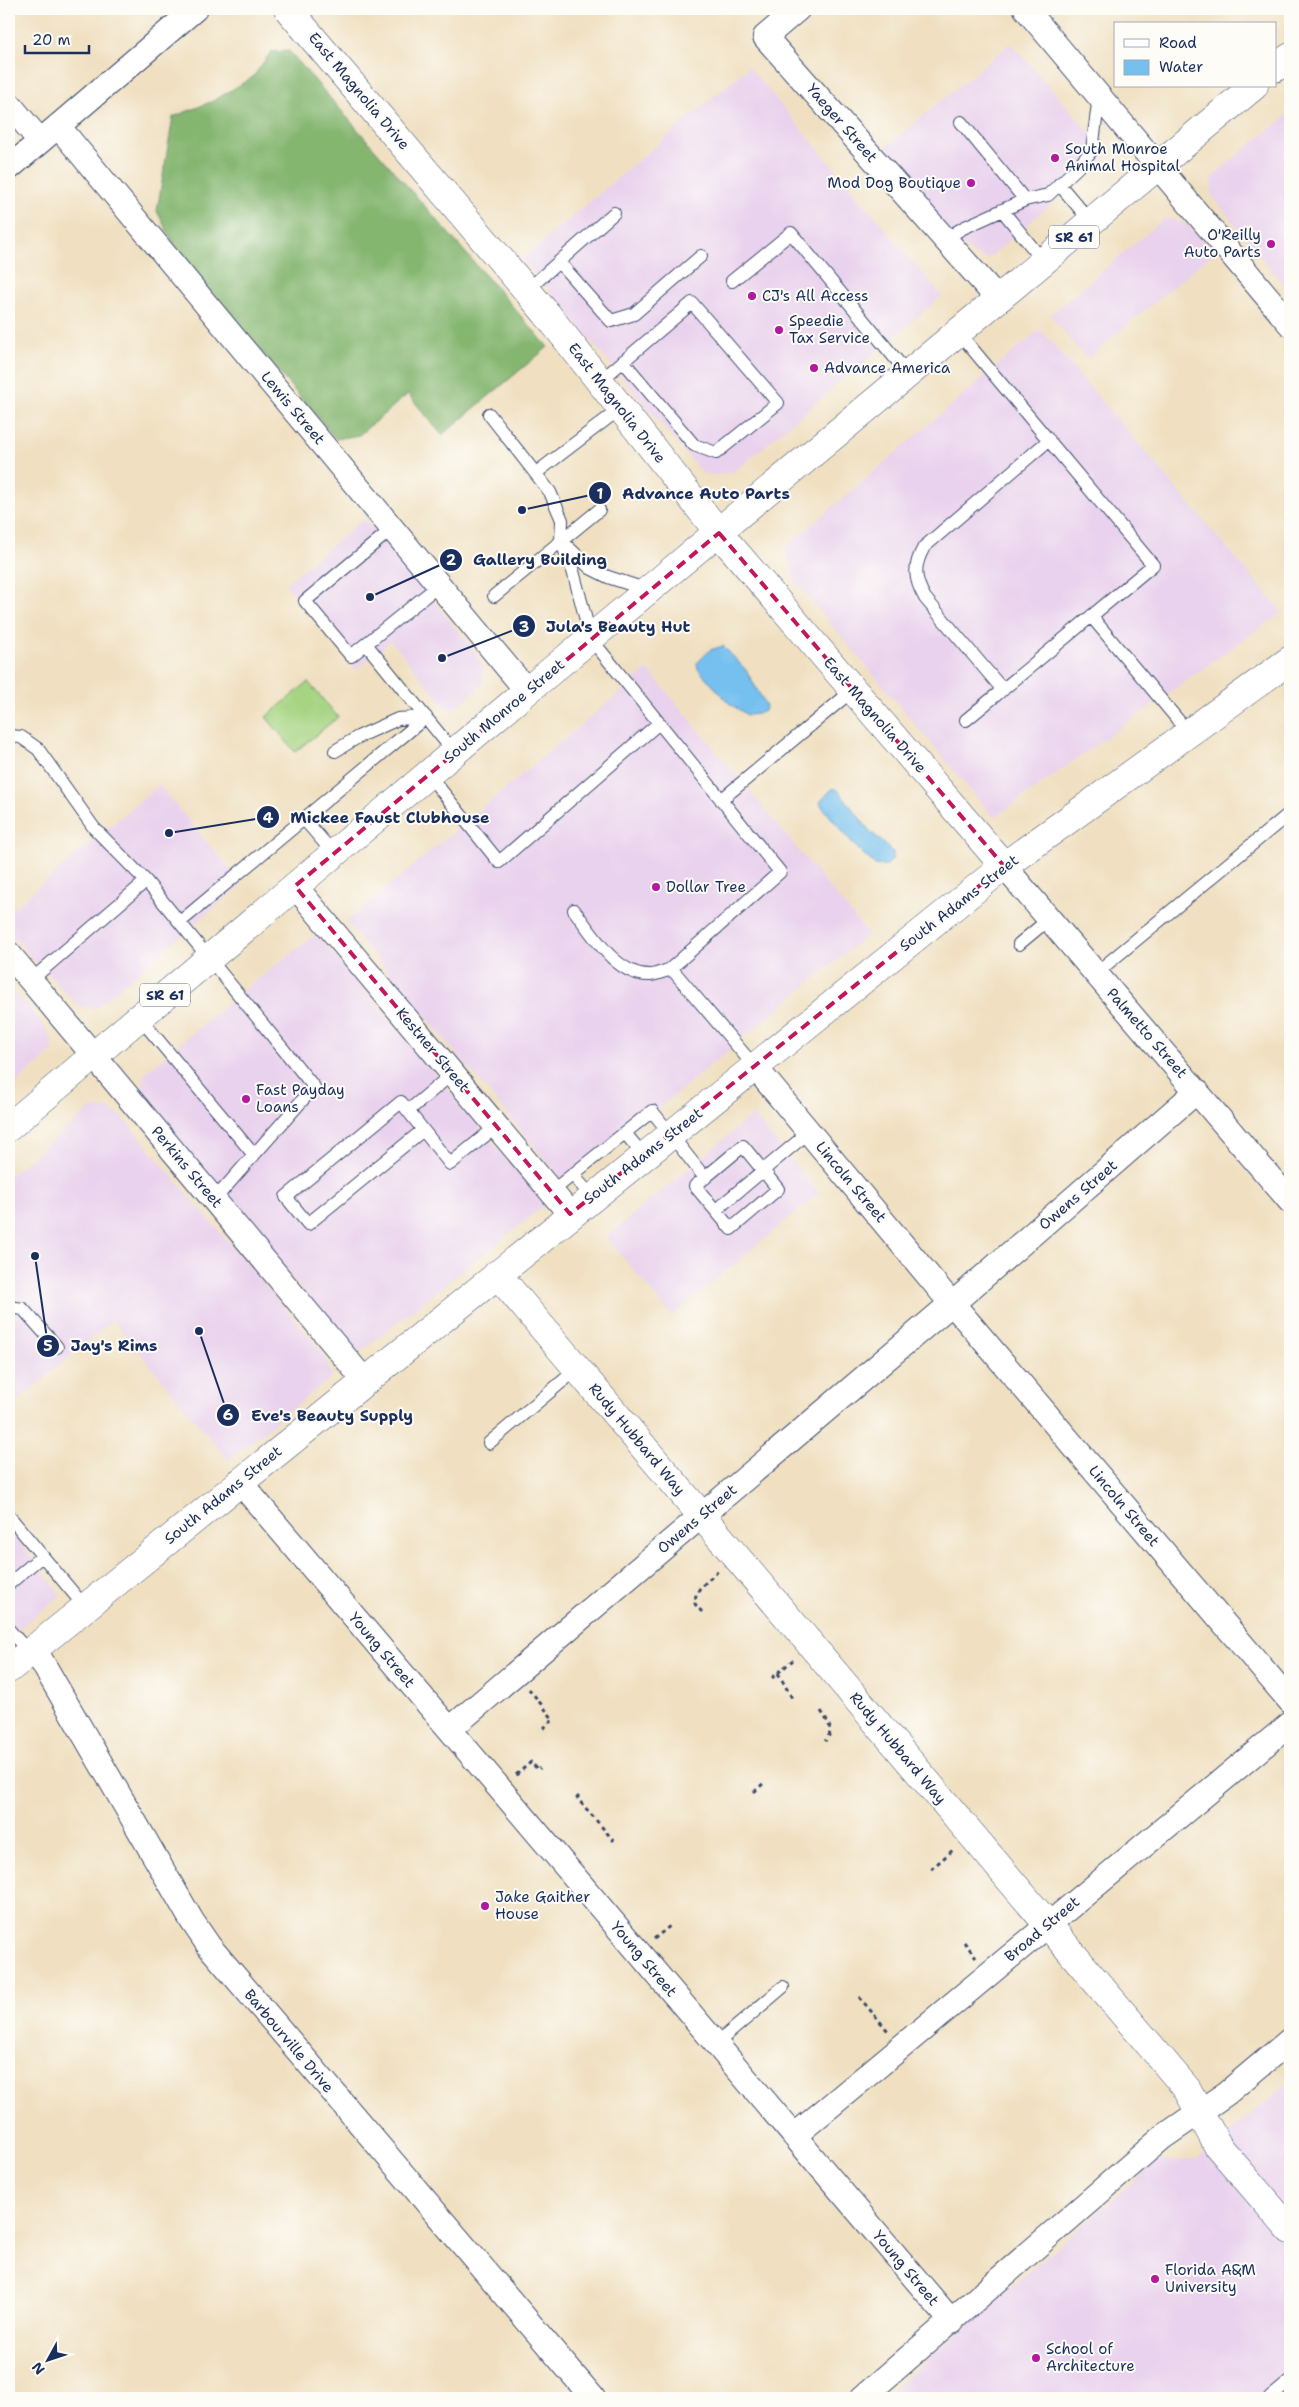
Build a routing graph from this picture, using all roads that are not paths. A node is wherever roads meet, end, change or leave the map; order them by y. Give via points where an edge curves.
1 (195, 9) edge
2 (288, 9) edge
3 (798, 9) edge
4 (1026, 9) edge
5 (1252, 88) edge
6 (1100, 96) junction
7 (9, 104) edge
8 (962, 122) dead end
9 (58, 126) junction
10 (40, 141) junction
11 (1158, 166) junction
12 (9, 168) edge
13 (1059, 184) junction
14 (1025, 200) junction
15 (1002, 210) junction
16 (614, 213) dead end
17 (1091, 222) junction
18 (945, 239) junction
19 (701, 256) dead end
20 (559, 262) junction
21 (1044, 262) junction
22 (732, 281) dead end
23 (527, 290) junction
24 (999, 300) junction
25 (1290, 324) edge
26 (959, 333) junction
27 (623, 361) junction
28 (908, 375) junction
29 (600, 381) junction
30 (621, 408) junction
31 (489, 414) dead end
32 (1049, 440) junction
33 (536, 473) junction
34 (599, 510) dead end
35 (392, 529) junction
36 (719, 533) junction
37 (561, 541) junction
38 (439, 585) junction
39 (649, 590) junction
40 (494, 596) dead end
41 (1091, 616) junction
42 (591, 639) junction
43 (366, 644) junction
44 (1290, 660) edge
45 (853, 690) junction
46 (1003, 690) junction
47 (527, 691) junction
48 (426, 717) junction
49 (966, 720) dead end
50 (659, 723) junction
51 (1188, 732) junction
52 (9, 736) edge
53 (335, 751) dead end
54 (454, 752) junction
55 (428, 774) junction
56 (722, 800) junction
57 (1290, 813) edge
58 (304, 819) junction
59 (334, 854) junction
60 (1004, 866) junction
61 (146, 881) junction
62 (296, 886) junction
63 (574, 910) dead end
64 (1049, 919) junction
65 (180, 922) junction
66 (1019, 944) dead end
67 (9, 954) edge
68 (210, 958) junction
69 (671, 968) junction
70 (1096, 973) junction
71 (31, 980) junction
72 (139, 1017) junction
73 (94, 1055) junction
74 (755, 1067) junction
75 (452, 1074) junction
76 (1197, 1091) junction
77 (408, 1111) junction
78 (497, 1126) junction
79 (9, 1127) edge
80 (423, 1130) junction
81 (809, 1132) junction
82 (625, 1133) junction
83 (670, 1134) junction
84 (254, 1155) junction
85 (644, 1156) junction
86 (763, 1170) junction
87 (573, 1175) junction
88 (705, 1178) junction
89 (552, 1192) junction
90 (592, 1197) junction
91 (214, 1200) junction
92 (1290, 1201) edge
93 (716, 1210) junction
94 (570, 1214) junction
95 (497, 1274) junction
96 (952, 1303) junction
97 (9, 1307) edge
98 (57, 1347) dead end
99 (577, 1369) junction
100 (364, 1380) junction
101 (489, 1443) dead end
102 (240, 1481) junction
103 (701, 1515) junction
104 (9, 1516) edge
105 (42, 1556) junction
106 (9, 1584) edge
107 (85, 1607) junction
108 (9, 1630) edge
109 (24, 1656) edge
110 (1290, 1701) edge
111 (1290, 1706) edge
112 (1290, 1723) edge
113 (450, 1729) junction
114 (1047, 1924) junction
115 (783, 1987) dead end
116 (1290, 2040) edge
117 (716, 2044) junction
118 (1200, 2113) junction
119 (794, 2136) junction
120 (1290, 2230) edge
121 (952, 2322) junction
122 (1290, 2381) edge
123 (593, 2398) edge
124 (862, 2398) edge
125 (1270, 2398) edge

1 - 9 street
2 - 23 main road, East Magnolia Drive
3 - 18 street, Yaeger Street via 765,36
4 - 6 street
5 - 11 main road, South Monroe Street / SR 61
6 - 11 street
6 - 13 lane via 1092,150
7 - 10 street
8 - 14 lane
9 - 10 street
9 - 35 street, Lewis Street
10 - 12 street
11 - 17 main road, South Monroe Street / SR 61
11 - 25 street
13 - 14 lane via 1048,195
13 - 17 lane
14 - 15 lane
15 - 18 lane
15 - 21 lane
16 - 20 lane
17 - 21 main road, South Monroe Street / SR 61
18 - 24 street, Yaeger Street
19 - 20 lane via 634,314 611,321
20 - 23 lane
21 - 24 main road, South Monroe Street / SR 61
22 - 28 lane via 791,233
23 - 29 main road, East Magnolia Drive
24 - 26 main road, South Monroe Street / SR 61
26 - 28 main road, South Monroe Street / SR 61
26 - 32 lane
27 - 27 lane via 692,303 778,403 716,453 694,445
27 - 29 lane
28 - 36 main road, South Monroe Street / SR 61
29 - 30 main road, East Magnolia Drive
30 - 33 lane
30 - 36 main road, East Magnolia Drive
31 - 33 lane
32 - 41 lane via 1153,565
32 - 46 lane via 924,547 917,559 916,583 924,598
33 - 37 lane via 550,492 562,520
34 - 37 lane
35 - 38 street, Lewis Street
35 - 43 lane via 305,601 351,656
36 - 39 main road, South Monroe Street / SR 61
36 - 45 main road, East Magnolia Drive
37 - 39 lane via 590,568 608,578
37 - 40 lane
37 - 42 lane via 574,571
38 - 43 lane
38 - 47 street, Lewis Street
39 - 42 main road, South Monroe Street / SR 61
41 - 46 lane
41 - 51 lane
42 - 47 main road, South Monroe Street / SR 61
42 - 50 lane
43 - 48 lane
44 - 51 main road, South Adams Street
45 - 56 lane
45 - 60 main road, East Magnolia Drive
46 - 49 lane
47 - 54 main road, South Monroe Street / SR 61
48 - 53 lane via 398,719
48 - 54 lane
48 - 58 lane
50 - 55 lane via 499,862
50 - 56 lane
51 - 60 main road, South Adams Street
52 - 61 lane via 21,737 38,749 94,828
54 - 55 main road, South Monroe Street / SR 61
55 - 59 main road, South Monroe Street / SR 61
56 - 69 lane via 780,872
57 - 70 lane
58 - 59 lane
58 - 65 lane
59 - 62 main road, South Monroe Street / SR 61
60 - 64 street, Palmetto Street
60 - 74 main road, South Adams Street
61 - 65 lane
61 - 71 lane
62 - 68 main road, South Monroe Street / SR 61
62 - 75 street, Kestner Street
63 - 69 lane via 608,952 632,972 650,975
64 - 66 lane
64 - 70 street, Palmetto Street
65 - 68 lane
67 - 71 street, Perkins Street
68 - 72 main road, South Monroe Street / SR 61
68 - 84 lane via 314,1087
69 - 74 lane
70 - 76 street, Palmetto Street
71 - 73 street, Perkins Street
72 - 73 main road, South Monroe Street / SR 61
72 - 84 lane
73 - 79 main road, South Monroe Street / SR 61
73 - 91 street, Perkins Street
74 - 81 street, Lincoln Street
74 - 83 main road, South Adams Street
75 - 77 lane
75 - 78 street, Kestner Street
76 - 92 street, Palmetto Street
76 - 96 street, Owens Street
77 - 80 lane
77 - 80 lane via 401,1102 286,1197 308,1224
78 - 80 lane via 450,1164
78 - 89 street, Kestner Street
81 - 86 lane
81 - 96 street, Lincoln Street
82 - 83 lane via 652,1111
82 - 85 lane
82 - 87 lane
83 - 85 main road, South Adams Street
83 - 88 lane
84 - 91 lane
85 - 90 main road, South Adams Street
86 - 88 lane via 743,1146
86 - 93 lane
86 - 93 lane via 778,1188 730,1228
87 - 89 lane
87 - 90 lane
88 - 93 lane via 695,1186
89 - 94 street, Kestner Street
90 - 94 main road, South Adams Street
91 - 100 street, Perkins Street
94 - 95 main road, South Adams Street
95 - 99 main road, Rudy Hubbard Way
95 - 100 main road, South Adams Street
96 - 103 street, Owens Street
96 - 110 street, Lincoln Street
97 - 98 lane via 23,1309
99 - 101 lane
99 - 103 main road, Rudy Hubbard Way
100 - 102 main road, South Adams Street
102 - 107 main road, South Adams Street
102 - 113 street, Young Street
103 - 113 street, Owens Street
103 - 114 main road, Rudy Hubbard Way
104 - 105 lane
105 - 106 lane
105 - 107 lane
107 - 109 main road, South Adams Street
108 - 109 lane
109 - 123 street, Barbourville Drive via 209,1946
111 - 112 street
112 - 114 street, Broad Street
113 - 117 street, Young Street
114 - 118 main road, Rudy Hubbard Way via 1187,2090
114 - 119 street, Broad Street
115 - 117 lane
116 - 118 street
117 - 119 street, Young Street
118 - 120 main road, Rudy Hubbard Way via 1218,2146
118 - 121 street via 1163,2137
119 - 121 street, Young Street
121 - 124 street
122 - 125 lane

